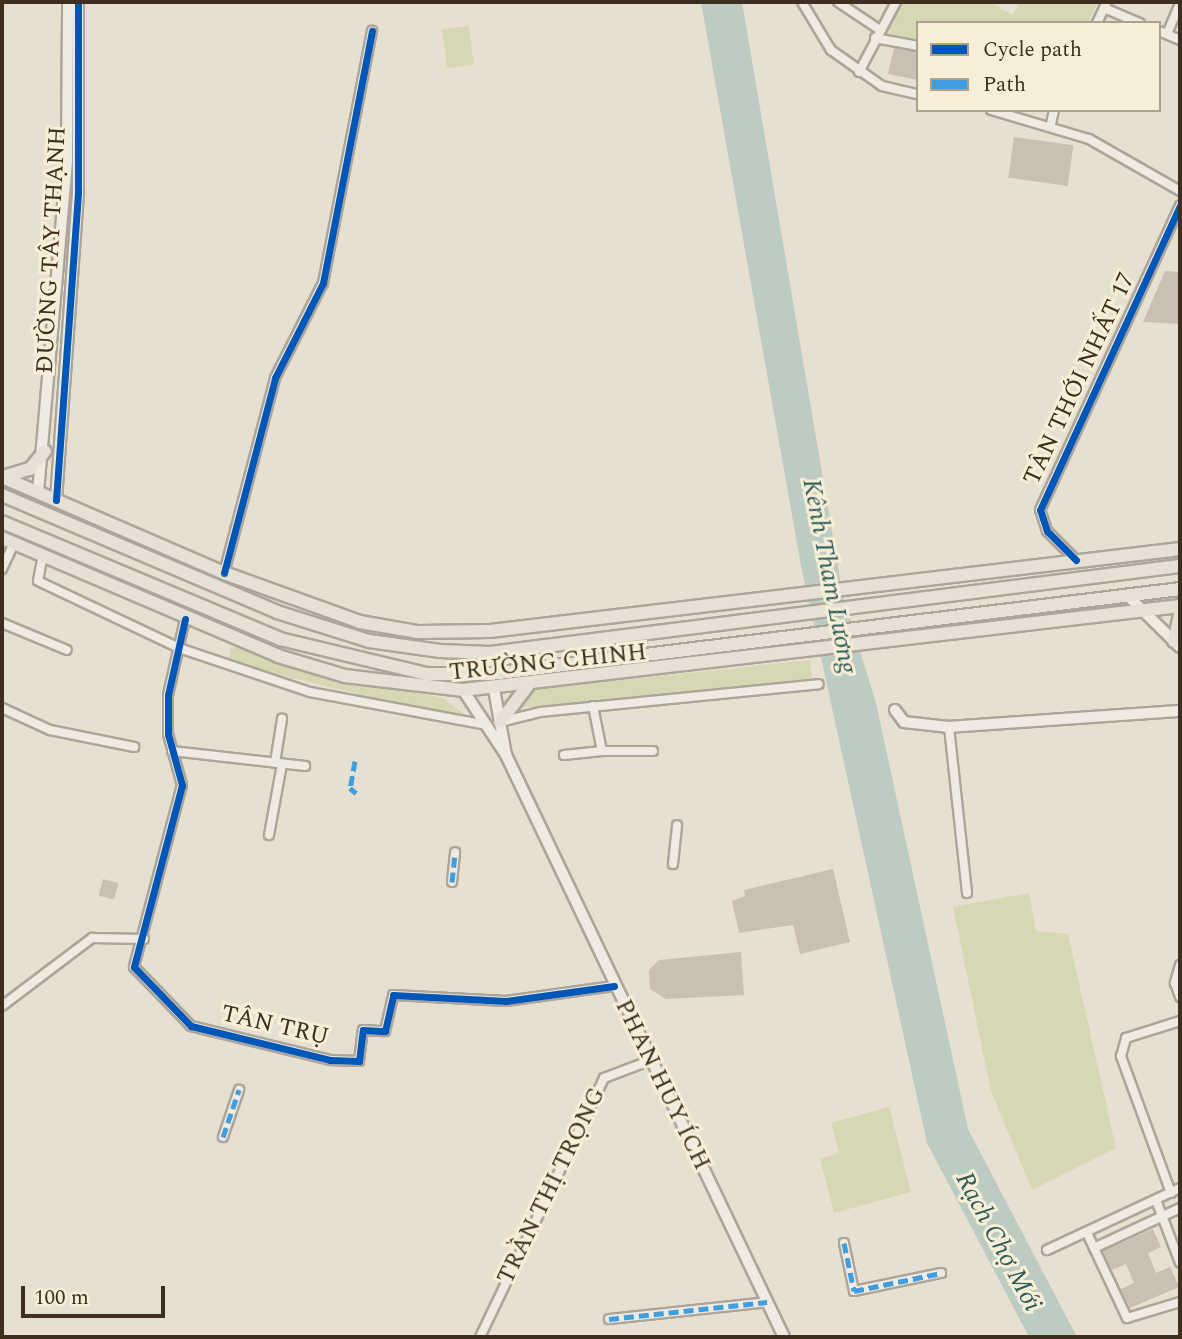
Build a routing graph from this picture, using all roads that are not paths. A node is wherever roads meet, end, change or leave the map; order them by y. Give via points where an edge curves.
1 (68, 2) edge
2 (78, 2) edge
3 (802, 2) edge
4 (838, 2) edge
5 (895, 2) edge
6 (1180, 4) edge
7 (1106, 5) edge
8 (1098, 21) edge
9 (1136, 21) edge
10 (372, 31) dead end
11 (1163, 32) edge
12 (878, 34) junction
13 (1180, 40) edge
14 (916, 45) edge
15 (859, 72) junction
16 (916, 94) edge
17 (1000, 112) edge
18 (1054, 112) edge
19 (1051, 124) junction
20 (73, 158) junction
21 (1180, 191) edge
22 (1180, 206) edge
23 (60, 246) junction
24 (72, 247) junction
25 (45, 451) junction
26 (2, 477) edge
27 (38, 492) junction
28 (2, 495) edge
29 (56, 500) junction
30 (30, 507) junction
31 (51, 516) junction
32 (2, 522) edge
33 (20, 529) junction
34 (8, 540) edge
35 (45, 540) junction
36 (1180, 549) edge
37 (43, 555) junction
38 (1076, 560) junction
39 (1180, 566) edge
40 (2, 569) edge
41 (224, 573) junction
42 (1180, 589) edge
43 (1128, 596) junction
44 (1180, 606) edge
45 (675, 611) junction
46 (1144, 611) junction
47 (1180, 614) edge
48 (186, 619) junction
49 (2, 622) edge
50 (678, 628) junction
51 (490, 631) junction
52 (460, 634) junction
53 (1177, 644) edge
54 (179, 648) junction
55 (67, 650) dead end
56 (679, 650) junction
57 (460, 652) junction
58 (490, 653) junction
59 (557, 665) junction
60 (681, 668) junction
61 (491, 674) junction
62 (461, 675) junction
63 (820, 684) dead end
64 (527, 686) junction
65 (494, 689) junction
66 (463, 690) junction
67 (593, 706) junction
68 (2, 708) edge
69 (895, 710) dead end
70 (1180, 711) edge
71 (282, 719) dead end
72 (500, 722) junction
73 (486, 725) junction
74 (950, 727) junction
75 (134, 747) dead end
76 (172, 751) junction
77 (602, 751) junction
78 (653, 751) dead end
79 (506, 755) junction
80 (565, 755) dead end
81 (278, 764) junction
82 (305, 766) dead end
83 (677, 825) dead end
84 (269, 835) dead end
85 (455, 852) dead end
86 (673, 864) dead end
87 (452, 882) dead end
88 (967, 893) dead end
89 (144, 939) junction
90 (1180, 965) edge
91 (614, 986) junction
92 (1180, 997) edge
93 (2, 1006) edge
94 (1180, 1021) edge
95 (649, 1061) junction
96 (239, 1090) dead end
97 (223, 1137) dead end
98 (1180, 1188) edge
99 (1171, 1193) junction
100 (1156, 1200) junction
101 (1180, 1208) edge
102 (1163, 1216) junction
103 (1087, 1234) junction
104 (844, 1243) dead end
105 (1094, 1248) junction
106 (1047, 1250) dead end
107 (1180, 1263) edge
108 (941, 1273) dead end
109 (767, 1302) junction
110 (1180, 1302) edge
111 (609, 1319) dead end
112 (480, 1337) edge
113 (784, 1337) edge

1 - 20 street, ĐƯỜNG TÂY THẠNH
2 - 20 street, ĐƯỜNG TÂY THẠNH
3 - 15 street via 831,50
4 - 12 street
5 - 12 street
6 - 11 street
7 - 8 street
7 - 9 street
10 - 41 street via 323,283 275,378
11 - 13 street
12 - 14 street
12 - 15 street
15 - 16 street via 882,86
17 - 19 street
18 - 19 street
19 - 21 street
20 - 23 street, ĐƯỜNG TÂY THẠNH
20 - 24 street, ĐƯỜNG TÂY THẠNH
22 - 38 street, TÂN THỚI NHẤT 17 via 1040,510 1047,531
23 - 24 street
23 - 25 street, ĐƯỜNG TÂY THẠNH
24 - 29 street, ĐƯỜNG TÂY THẠNH
25 - 26 main road via 30,469
25 - 27 street, ĐƯỜNG TÂY THẠNH
26 - 27 main road, TRƯỜNG CHINH
27 - 29 main road, TRƯỜNG CHINH
27 - 30 main road
28 - 30 main road, TRƯỜNG CHINH
29 - 31 main road
29 - 41 main road, TRƯỜNG CHINH
30 - 31 main road, TRƯỜNG CHINH
30 - 33 main road
31 - 35 main road
31 - 57 main road, TRƯỜNG CHINH via 317,625 369,640
32 - 33 main road, TRƯỜNG CHINH
33 - 34 main road
33 - 35 main road, TRƯỜNG CHINH
34 - 37 main road, TRƯỜNG CHINH
34 - 40 street
35 - 37 main road
35 - 62 main road, TRƯỜNG CHINH via 280,639 382,667
36 - 38 main road
37 - 48 main road, TRƯỜNG CHINH
37 - 54 street, TRƯỜNG CHINH via 38,581
38 - 45 main road, TRƯỜNG CHINH
39 - 50 main road, TRƯỜNG CHINH
41 - 52 main road, TRƯỜNG CHINH via 360,622
42 - 43 main road
43 - 46 street
43 - 56 main road, TRƯỜNG CHINH
44 - 46 main road
45 - 50 main road
45 - 51 main road, TRƯỜNG CHINH
46 - 53 street
46 - 60 main road, TRƯỜNG CHINH
47 - 53 main road
48 - 54 street
48 - 66 main road, TRƯỜNG CHINH via 345,676
49 - 55 street
50 - 58 main road, TRƯỜNG CHINH
51 - 52 main road, TRƯỜNG CHINH
51 - 58 main road
52 - 57 main road
54 - 73 street, TRƯỜNG CHINH via 310,692 461,725
54 - 76 street via 168,695
56 - 59 main road, TRƯỜNG CHINH
56 - 60 main road
57 - 58 main road, TRƯỜNG CHINH
57 - 62 main road
58 - 61 main road
59 - 61 main road, TRƯỜNG CHINH
59 - 64 main road
60 - 64 main road, TRƯỜNG CHINH
61 - 62 main road, TRƯỜNG CHINH
61 - 65 main road
62 - 66 main road
63 - 67 street, TRƯỜNG CHINH
64 - 65 main road, TRƯỜNG CHINH
64 - 72 main road
65 - 66 main road, TRƯỜNG CHINH
65 - 72 street
66 - 73 street
67 - 72 street, TRƯỜNG CHINH
67 - 77 street
68 - 75 street via 50,730
69 - 74 street via 904,722
70 - 74 street
71 - 81 street
72 - 79 street
73 - 79 street
74 - 88 street
76 - 81 street
76 - 89 street via 182,785
77 - 78 street
77 - 80 street
79 - 91 street, PHAN HUY ÍCH
81 - 82 street
81 - 84 street
83 - 86 street
85 - 87 street
89 - 91 street, TÂN TRỤ via 137,974 191,1026 330,1060 359,1061 363,1030 385,1031 393,995 506,1001
89 - 93 street via 92,938
90 - 92 street via 1175,983
91 - 95 street, PHAN HUY ÍCH
94 - 99 street via 1126,1038 1121,1056
95 - 109 street, PHAN HUY ÍCH
95 - 112 street, TRẦN THỊ TRỌNG via 604,1077
96 - 97 street
98 - 99 street
99 - 100 street
100 - 102 street
100 - 103 street
101 - 102 street
102 - 105 street
102 - 107 street
103 - 105 street
103 - 106 street
104 - 108 street via 854,1291
105 - 110 street via 1127,1318
109 - 111 street
109 - 113 street, PHAN HUY ÍCH

